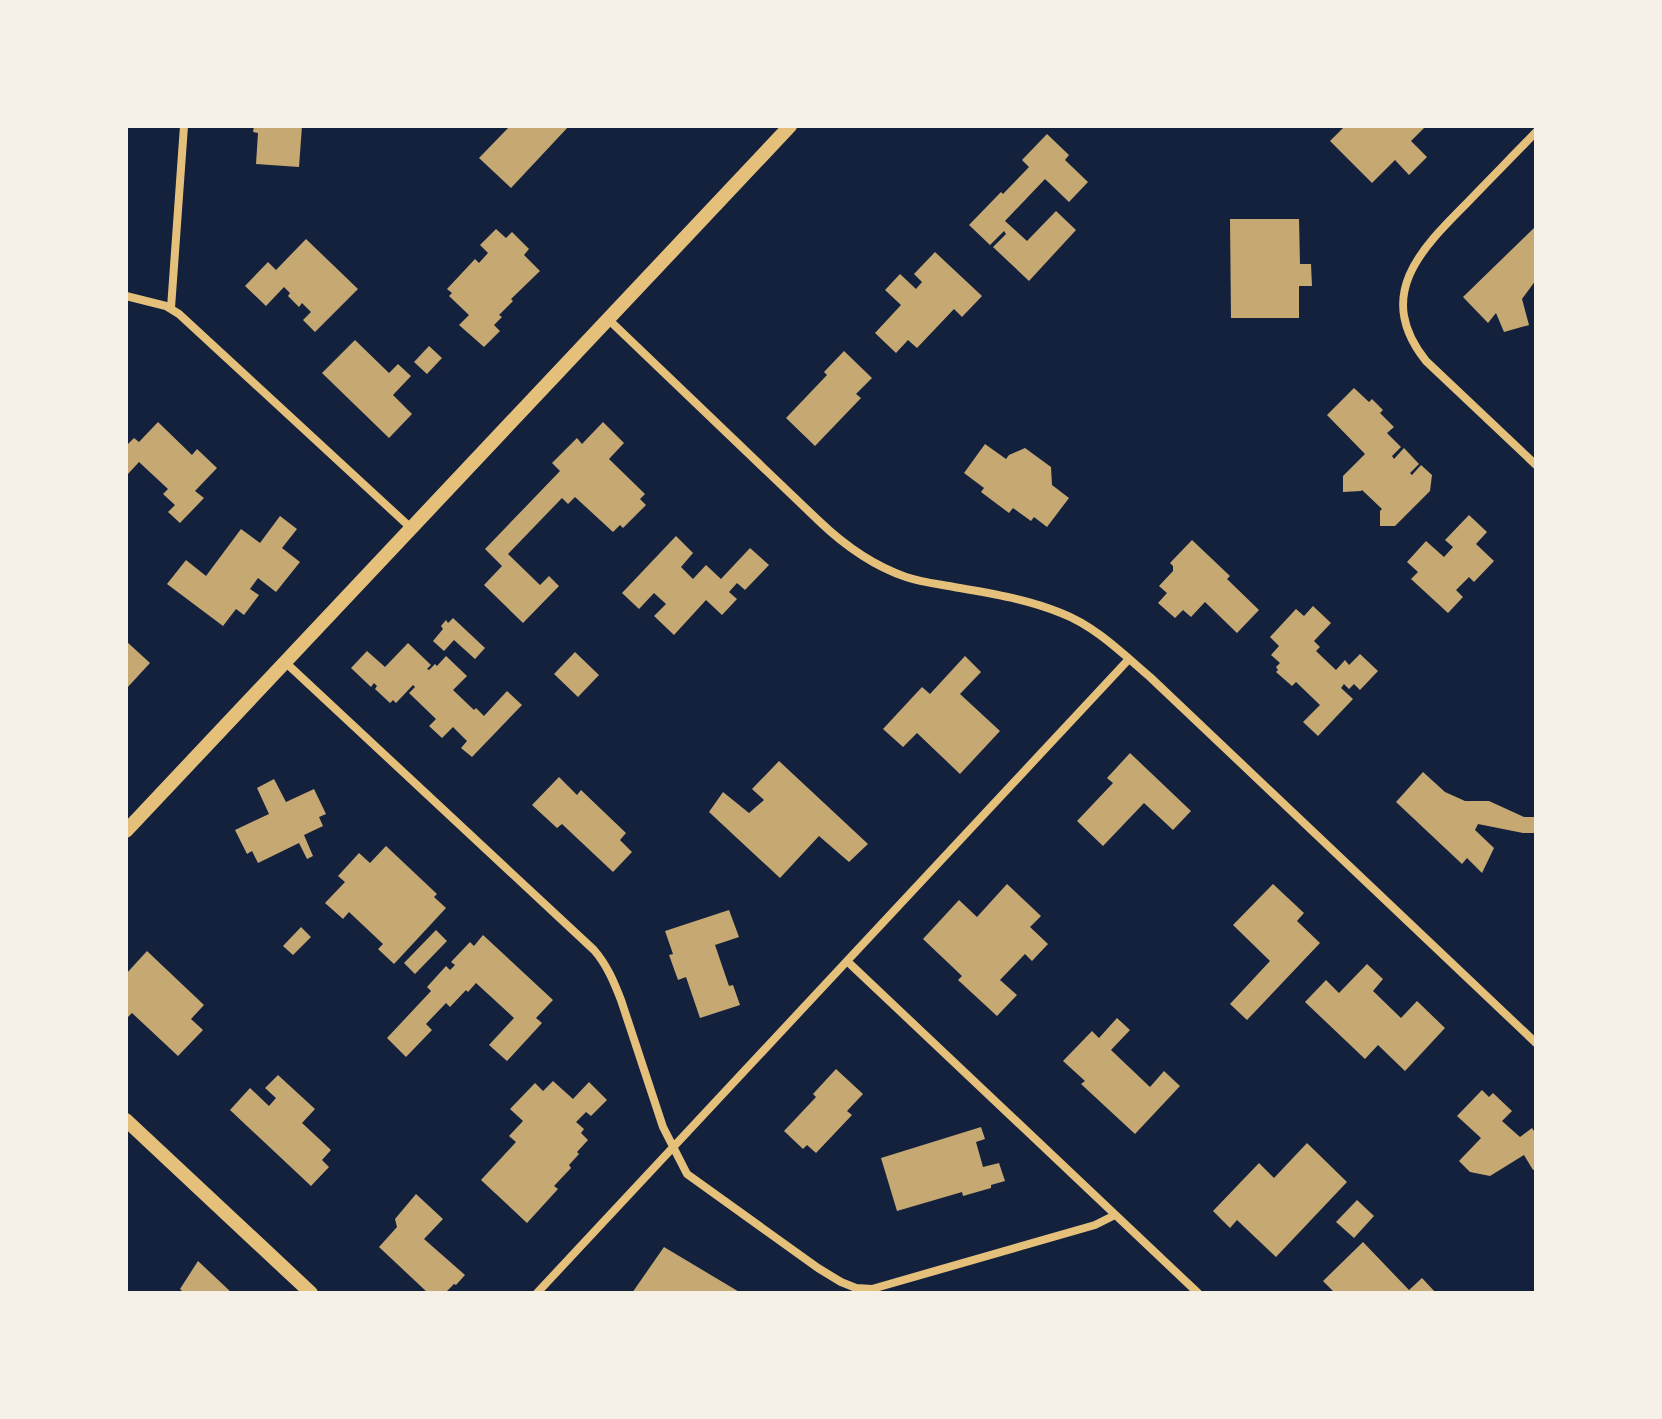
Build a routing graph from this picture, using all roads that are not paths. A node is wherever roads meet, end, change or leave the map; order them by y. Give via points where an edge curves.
1 (184, 126) edge
2 (790, 126) edge
3 (1536, 132) edge
4 (126, 296) edge
5 (171, 308) junction
6 (608, 319) junction
7 (1536, 465) edge
8 (411, 528) junction
9 (1129, 659) junction
10 (285, 662) junction
11 (126, 831) edge
12 (847, 961) junction
13 (1536, 1043) edge
14 (126, 1120) edge
15 (672, 1148) junction
16 (1115, 1215) junction
17 (311, 1293) edge
18 (537, 1293) edge
19 (1198, 1293) edge

1 - 5 street
2 - 6 main road
3 - 7 street via 1421,253 1412,267 1404,303 1409,335 1426,361
4 - 5 street
5 - 8 street
6 - 8 main road
6 - 9 street via 851,547 904,577 1063,613
8 - 10 main road
9 - 12 street
9 - 13 street
10 - 11 main road
10 - 15 street via 603,961
12 - 15 street
12 - 16 street
14 - 17 main road
15 - 16 street via 687,1174 818,1268 856,1288 888,1286
15 - 18 street
16 - 19 street

